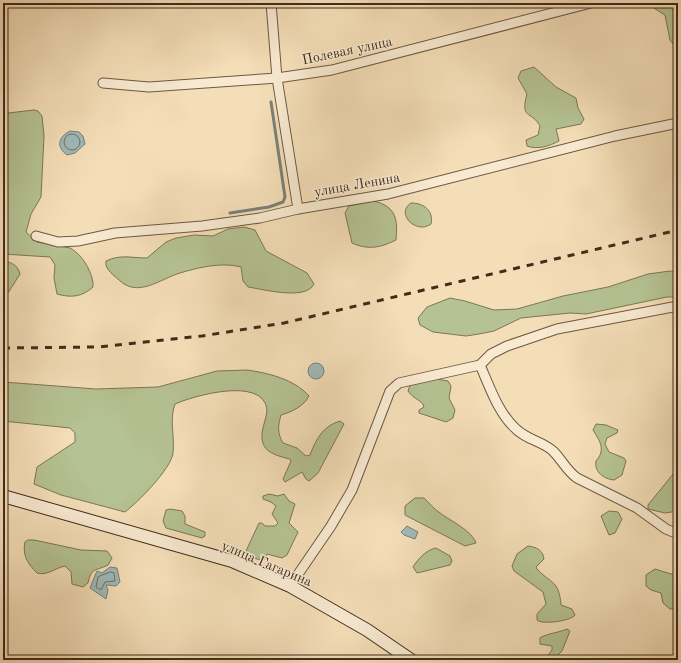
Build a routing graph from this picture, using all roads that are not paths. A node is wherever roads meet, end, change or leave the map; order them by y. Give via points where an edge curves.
1 (271, 3) edge
2 (591, 3) edge
3 (277, 78) junction
4 (103, 84) dead end
5 (678, 124) edge
6 (298, 209) junction
7 (36, 236) dead end
8 (678, 306) edge
9 (480, 365) junction
10 (3, 496) edge
11 (678, 534) edge
12 (290, 586) junction
13 (411, 660) edge

1 - 3 street
2 - 3 street, Полевая улица via 357,65
3 - 4 street, Полевая улица via 149,87
3 - 6 street
5 - 6 street, улица Ленина via 615,136 388,194
6 - 7 street, улица Ленина via 233,223 115,233 78,241 58,242
8 - 9 street via 557,329 507,346 491,354
9 - 11 street via 500,406 515,429 526,438 541,442 553,451 577,478 637,508 666,529
9 - 12 street via 399,382 390,392 352,490
10 - 12 main road, улица Гагарина via 232,561
12 - 13 main road, улица Гагарина via 367,630

